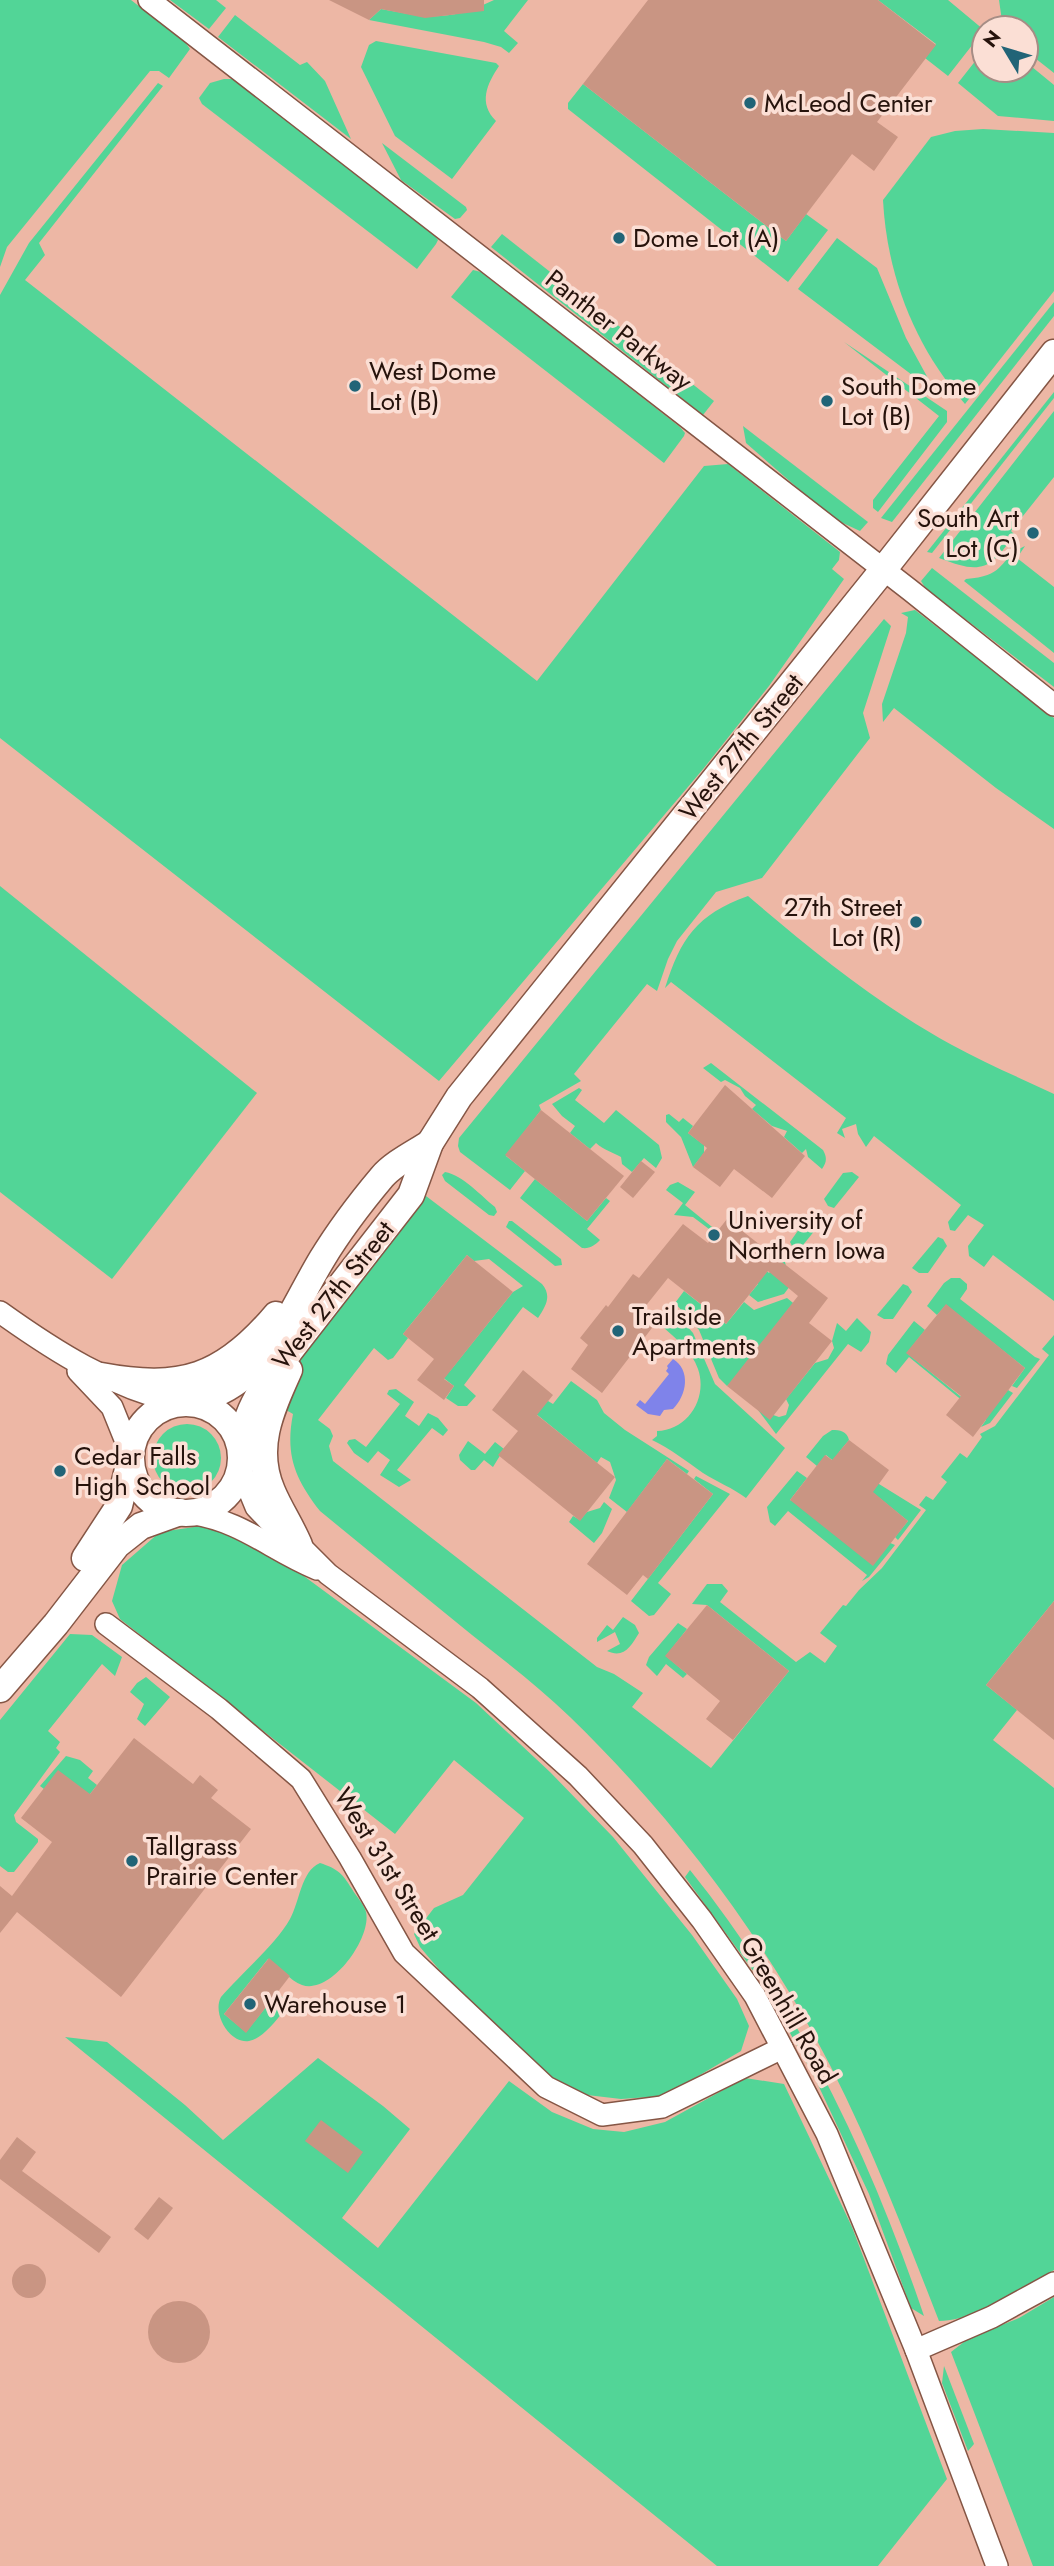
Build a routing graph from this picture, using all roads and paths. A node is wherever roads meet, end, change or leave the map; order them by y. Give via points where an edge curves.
1 (149, 0) edge
2 (1054, 354) edge
3 (883, 570) junction
4 (1054, 705) edge
5 (430, 1143) junction
6 (323, 1257) junction
7 (0, 1312) edge
8 (307, 1330) junction
9 (71, 1361) junction
10 (101, 1376) junction
11 (184, 1403) junction
12 (131, 1457) junction
13 (241, 1459) junction
14 (184, 1512) junction
15 (299, 1545) junction
16 (328, 1574) junction
17 (106, 1624) dead end
18 (20, 1664) junction
19 (0, 1689) edge
20 (782, 2048) junction
21 (1054, 2283) edge
22 (916, 2350) junction
23 (997, 2566) edge

1 - 3 street, Panther Parkway
2 - 3 main road, West 27th Street
3 - 4 street, Panther Parkway
3 - 5 main road, West 27th Street via 468,1086
5 - 6 main road, West 27th Street via 385,1174
5 - 8 main road, West 27th Street via 411,1195
6 - 10 main road via 254,1341 222,1365 173,1381
6 - 11 main road, West 27th Street via 272,1347 254,1369 214,1396
7 - 9 street
8 - 13 main road, West 27th Street via 257,1396 242,1434
8 - 15 main road via 268,1421 263,1454 271,1489
9 - 10 street
9 - 12 street via 112,1406
10 - 11 street
11 - 12 main road via 153,1413 141,1426
11 - 13 main road via 207,1406 223,1416 235,1431
12 - 14 main road via 142,1492 155,1504
12 - 18 main road via 126,1485 111,1521 44,1617
13 - 14 main road via 234,1486 221,1500 206,1509
13 - 15 street, Greenhill Road via 250,1495 264,1518
14 - 16 street, Greenhill Road via 227,1521
14 - 18 main road via 141,1526 117,1545
15 - 16 street, Greenhill Road
16 - 20 street, Greenhill Road via 480,1688 578,1776 643,1845 702,1920 755,1996
17 - 20 street, West 31st Street via 219,1709 301,1779 404,1953 546,2087 602,2115 662,2107
18 - 19 main road
20 - 22 street, Greenhill Road via 827,2134
21 - 22 street via 992,2317
22 - 23 street, Greenhill Road

